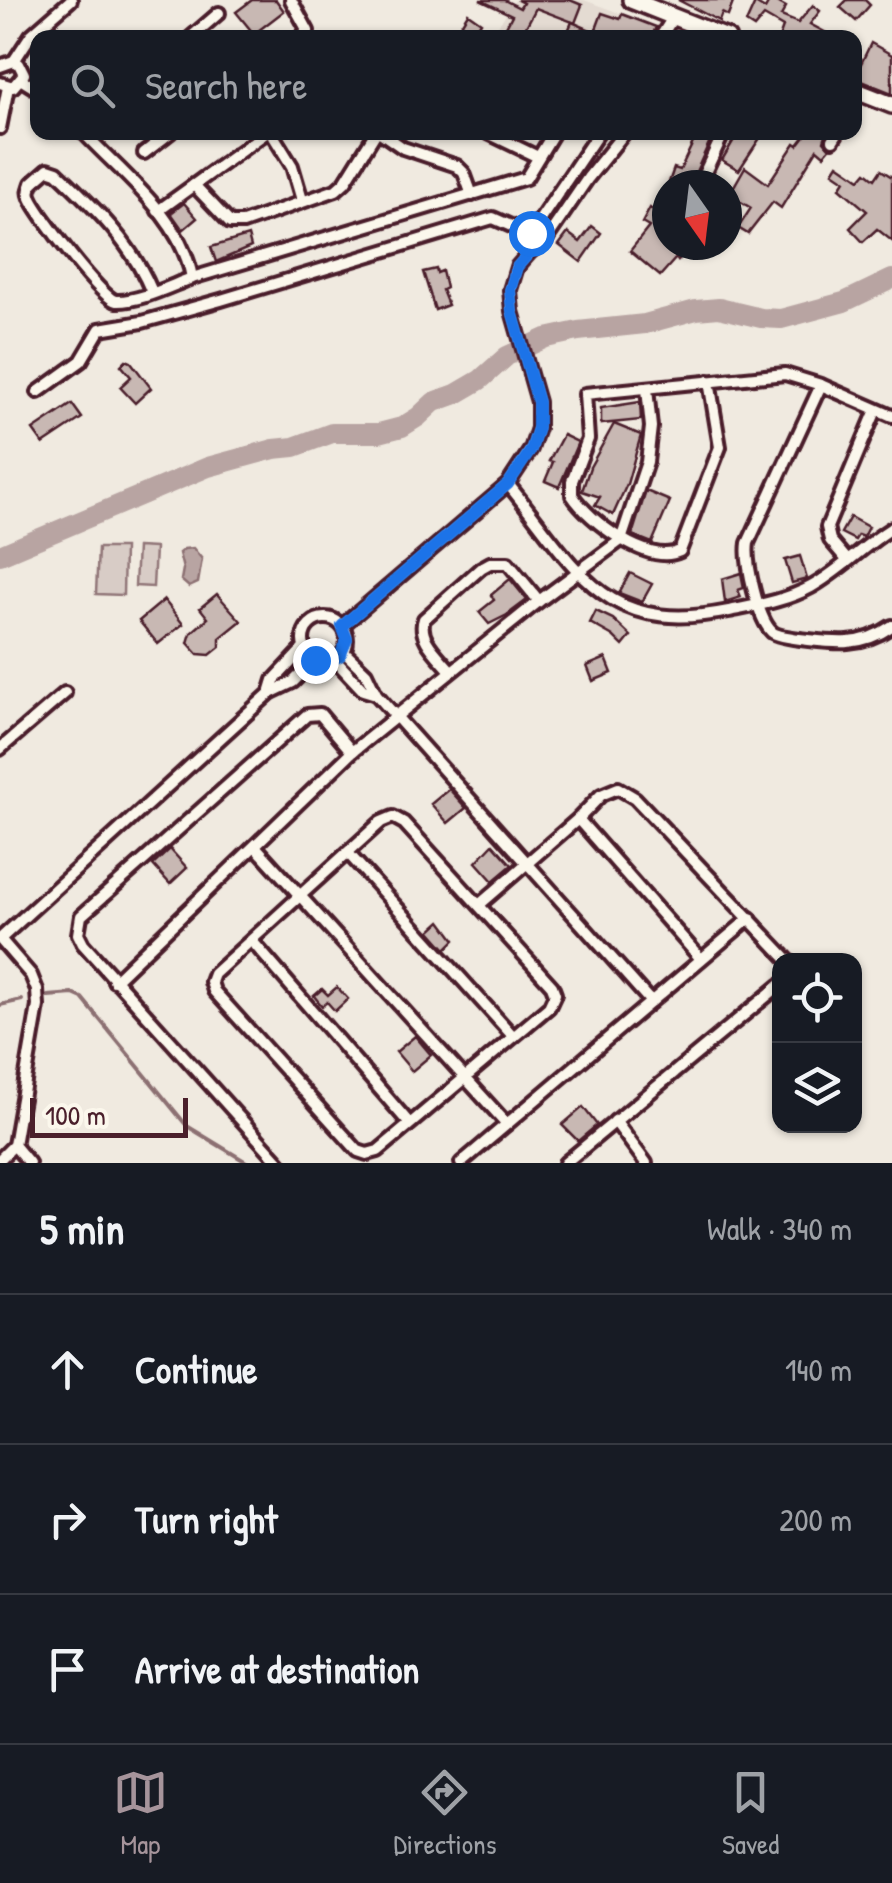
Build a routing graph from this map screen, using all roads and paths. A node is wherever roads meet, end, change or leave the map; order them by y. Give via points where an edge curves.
1 (72, 0) edge
2 (291, 0) edge
3 (631, 0) edge
4 (219, 13) dead end
5 (674, 16) junction
6 (37, 30) edge
7 (199, 30) edge
8 (307, 30) edge
9 (665, 30) edge
10 (688, 30) edge
11 (30, 37) edge
12 (14, 61) junction
13 (0, 66) edge
14 (22, 80) junction
15 (4, 85) edge
16 (30, 85) edge
17 (862, 97) edge
18 (892, 105) edge
19 (0, 128) edge
20 (90, 140) edge
21 (161, 140) edge
22 (258, 140) edge
23 (274, 140) edge
24 (373, 140) edge
25 (390, 140) edge
26 (503, 140) edge
27 (549, 140) edge
28 (593, 140) edge
29 (619, 140) edge
30 (720, 140) edge
31 (589, 146) junction
32 (144, 153) dead end
33 (538, 157) junction
34 (605, 157) junction
35 (706, 170) edge
36 (194, 185) junction
37 (472, 195) junction
38 (302, 200) junction
39 (158, 211) junction
40 (531, 233) junction
41 (545, 242) junction
42 (530, 252) junction
43 (192, 278) junction
44 (152, 292) junction
45 (710, 381) junction
46 (821, 385) junction
47 (647, 389) junction
48 (38, 392) dead end
49 (876, 410) junction
50 (892, 416) edge
51 (508, 484) junction
52 (892, 528) edge
53 (620, 540) junction
54 (847, 560) junction
55 (580, 573) junction
56 (539, 601) junction
57 (760, 605) junction
58 (342, 626) junction
59 (892, 626) edge
60 (304, 648) junction
61 (340, 656) junction
62 (315, 660) junction
63 (451, 671) junction
64 (65, 693) dead end
65 (270, 693) junction
66 (396, 716) junction
67 (0, 749) edge
68 (352, 752) junction
69 (578, 819) junction
70 (255, 846) junction
71 (348, 852) junction
72 (527, 864) junction
73 (299, 895) junction
74 (478, 904) junction
75 (750, 918) junction
76 (252, 941) junction
77 (782, 953) edge
78 (701, 959) junction
79 (114, 981) junction
80 (772, 992) edge
81 (651, 1002) junction
82 (512, 1035) junction
83 (463, 1076) junction
84 (615, 1121) junction
85 (410, 1123) junction
86 (507, 1124) junction
87 (14, 1146) junction
88 (0, 1158) edge
89 (30, 1163) edge
90 (280, 1163) edge
91 (461, 1163) edge
92 (565, 1163) edge
93 (646, 1163) edge

1 - 6 street
2 - 8 street
3 - 5 main road
4 - 7 street
5 - 9 street
5 - 10 main road
11 - 12 street
12 - 13 street
12 - 14 street
14 - 15 street
14 - 16 street
15 - 19 street
17 - 18 main road
20 - 39 street
21 - 32 street
22 - 36 street
23 - 38 street via 292,166
24 - 38 street via 336,190
25 - 37 street via 457,166
26 - 33 street
27 - 33 street
28 - 31 street
29 - 34 street
30 - 35 street
31 - 34 street
31 - 40 street
33 - 37 street via 526,178
34 - 41 street
36 - 38 street via 235,224
36 - 39 street
37 - 43 street
39 - 43 street via 184,249
40 - 41 street
40 - 42 street
40 - 48 street via 492,218 221,300 100,329 82,361
41 - 42 street
42 - 51 street via 510,290 538,402 538,428
43 - 44 street
44 - 44 street via 109,224 55,170 42,172 32,183 32,201 108,299
45 - 46 street via 784,374
45 - 47 street
45 - 53 street via 720,447 680,551 664,555
46 - 49 street
46 - 57 street via 748,544 746,563
47 - 53 street via 647,462
47 - 53 street via 585,394 588,439 572,495
49 - 50 street
49 - 54 street via 827,527
51 - 55 street
51 - 58 street
52 - 54 street
53 - 55 street
54 - 57 street via 816,584
55 - 56 street
55 - 57 street via 606,599 642,615 697,618
56 - 63 street
56 - 63 street via 508,563 481,568 424,619 422,635
57 - 59 street via 779,636 848,642
58 - 60 street via 331,619 312,623
58 - 61 street via 347,639
60 - 62 street
60 - 65 street
61 - 62 street
61 - 66 street via 363,690
62 - 65 street
63 - 66 street
64 - 67 street
65 - 87 street via 0,939 32,976 38,1006
66 - 68 street
66 - 72 street
68 - 70 street
68 - 79 street via 320,714 307,715 81,916 83,944
69 - 72 street
69 - 75 street via 610,790 628,792
69 - 78 street
70 - 73 street
70 - 79 street
71 - 73 street
71 - 74 street via 381,822 398,818
71 - 82 street
72 - 74 street
72 - 81 street
73 - 76 street
73 - 83 street
74 - 82 street via 554,991 549,1007
75 - 77 street
75 - 78 street
76 - 85 street
76 - 85 street via 214,974 214,991 358,1151 378,1151
78 - 81 street
79 - 90 street
80 - 84 street
81 - 86 street
82 - 83 street
83 - 85 street
83 - 86 street
84 - 92 street
84 - 93 street
86 - 91 street
87 - 88 street
87 - 89 street

